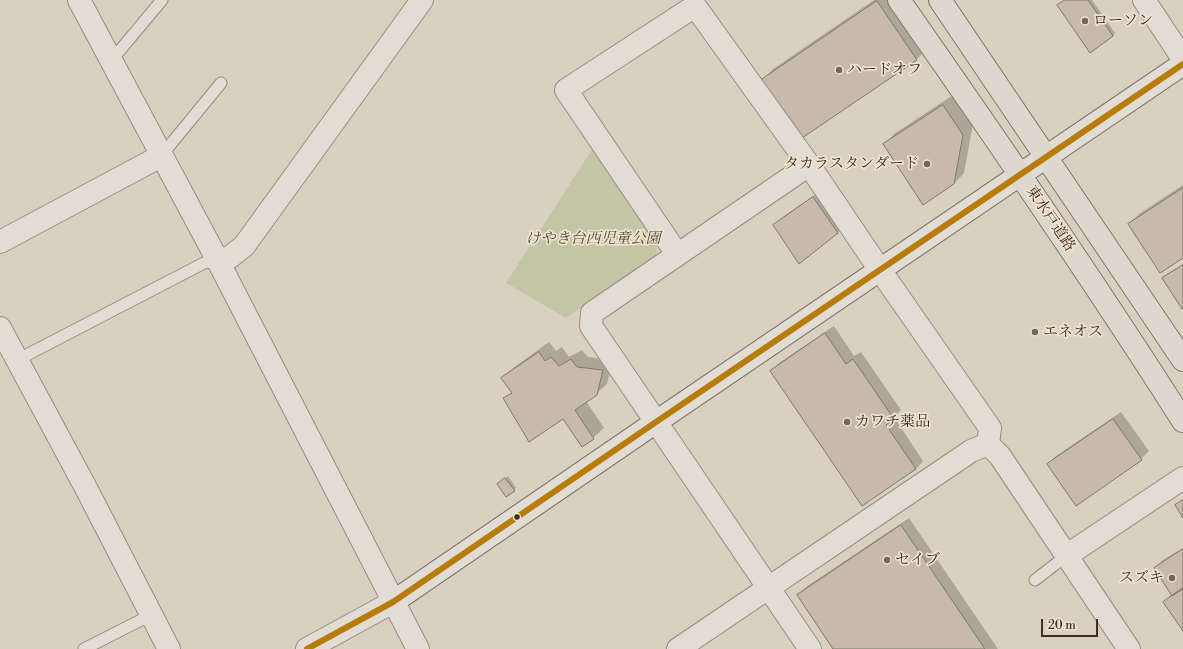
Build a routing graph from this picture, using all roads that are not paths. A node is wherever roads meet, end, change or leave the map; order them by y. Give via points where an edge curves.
1 (79, 0) edge
2 (162, 0) edge
3 (422, 0) edge
4 (900, 0) edge
5 (940, 0) edge
6 (1144, 0) edge
7 (1183, 59) edge
8 (111, 60) junction
9 (1183, 64) edge
10 (221, 83) dead end
11 (161, 156) junction
12 (1047, 157) junction
13 (809, 165) junction
14 (1020, 174) junction
15 (0, 242) edge
16 (677, 254) junction
17 (218, 261) junction
18 (880, 270) junction
19 (0, 328) edge
20 (17, 360) junction
21 (1183, 360) edge
22 (1183, 421) edge
23 (656, 422) junction
24 (988, 444) junction
25 (1183, 478) edge
26 (1066, 556) junction
27 (1035, 580) dead end
28 (768, 587) junction
29 (393, 602) junction
30 (151, 615) junction
31 (84, 649) edge
32 (169, 649) edge
33 (307, 649) edge
34 (418, 649) edge
35 (678, 649) edge
36 (810, 649) edge
37 (1129, 649) edge

1 - 8 street
2 - 8 lane
3 - 17 street via 244,246 230,258
4 - 14 highway, 東水戸道路
5 - 12 highway
6 - 7 street
8 - 11 street
9 - 12 street
10 - 11 lane
11 - 15 street
11 - 17 street
12 - 14 street
12 - 21 highway
13 - 16 street
13 - 16 street via 695,6 566,90
13 - 18 street
14 - 18 street
14 - 22 highway, 東水戸道路
16 - 23 street via 592,313 591,326
17 - 20 lane via 204,263
17 - 29 street
18 - 23 street
18 - 24 street via 990,428
19 - 20 street
20 - 30 street
23 - 28 street
23 - 29 street
24 - 26 street via 1000,456
24 - 28 street via 971,451
25 - 26 street
26 - 27 lane
26 - 37 street
28 - 35 street
28 - 36 street
29 - 33 street
29 - 34 street
30 - 31 lane
30 - 32 street

